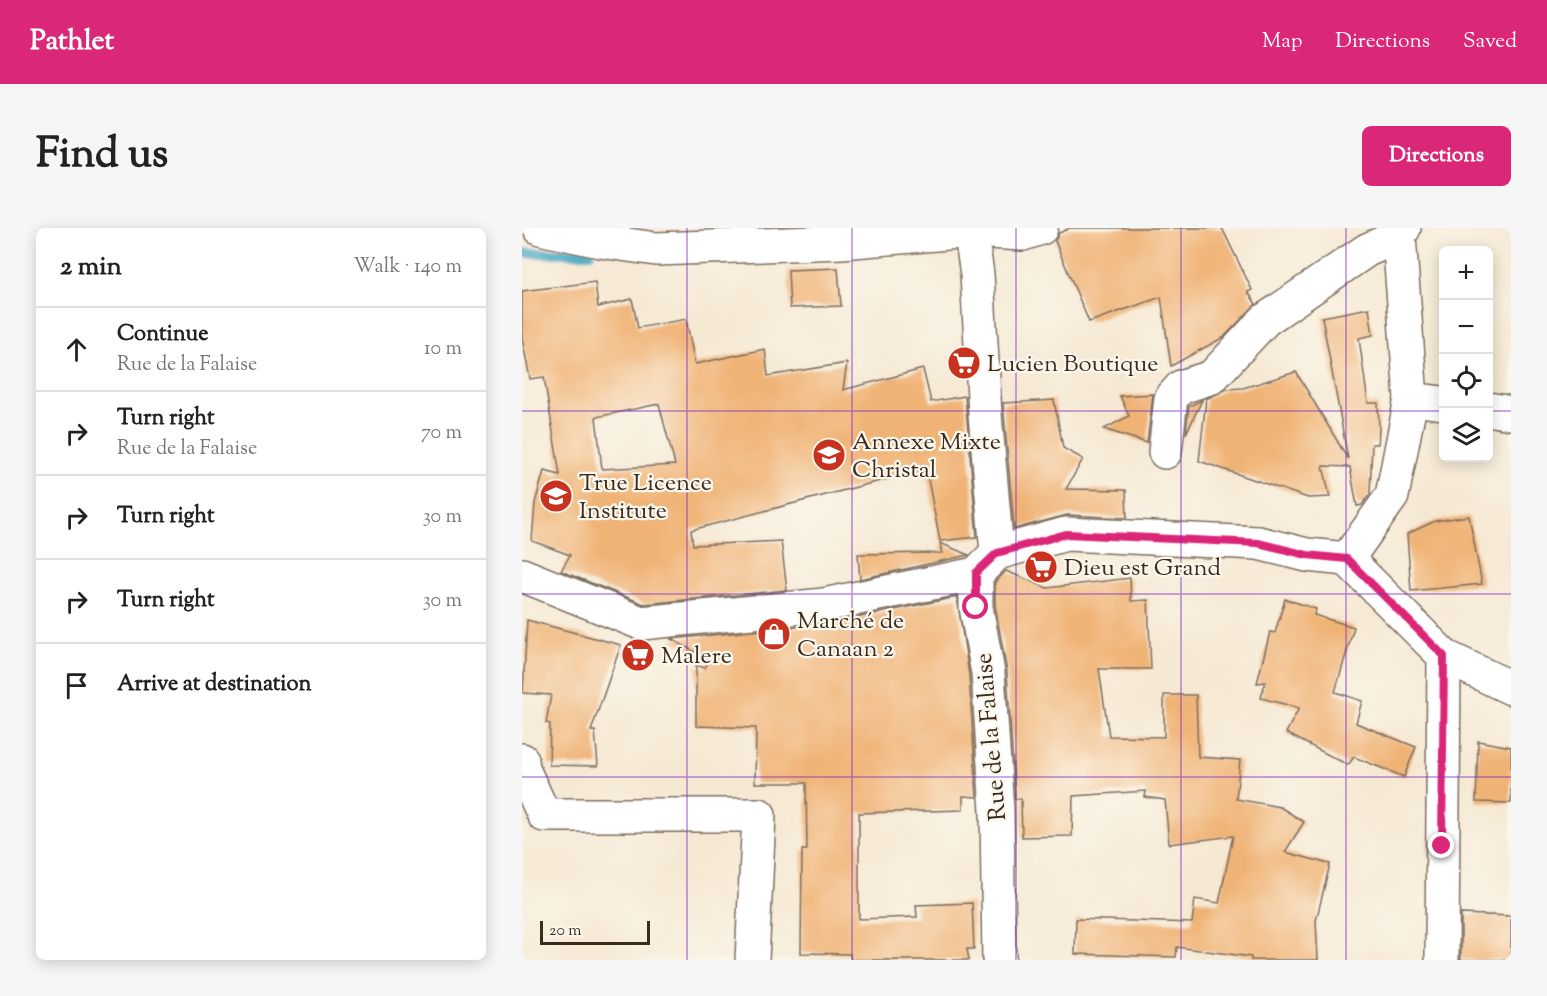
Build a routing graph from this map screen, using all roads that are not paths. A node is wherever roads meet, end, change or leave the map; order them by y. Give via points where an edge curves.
1 (540, 228) edge
2 (1041, 228) edge
3 (971, 230) edge
4 (1401, 232) edge
5 (617, 236) edge
6 (1411, 399) junction
7 (1439, 402) edge
8 (1493, 410) edge
9 (1511, 412) edge
10 (1165, 452) dead end
11 (1347, 559) junction
12 (987, 563) junction
13 (524, 584) edge
14 (1444, 656) junction
15 (1511, 688) edge
16 (522, 760) edge
17 (752, 960) edge
18 (999, 960) edge
19 (1442, 960) edge

1 - 5 street
2 - 3 street via 1023,234
3 - 5 street via 841,242 656,249
3 - 12 street, Rue de la Falaise via 985,414
4 - 6 street
4 - 10 street via 1367,250 1265,320 1212,377 1181,387 1171,398
6 - 7 street
6 - 11 street via 1392,496
8 - 9 street
11 - 12 street via 1307,555 1258,543 1066,534
11 - 14 street
12 - 13 street via 824,605 641,623
12 - 18 street, Rue de la Falaise via 976,607 988,672 997,812
14 - 15 street
14 - 19 street
16 - 17 street via 544,815 759,815

